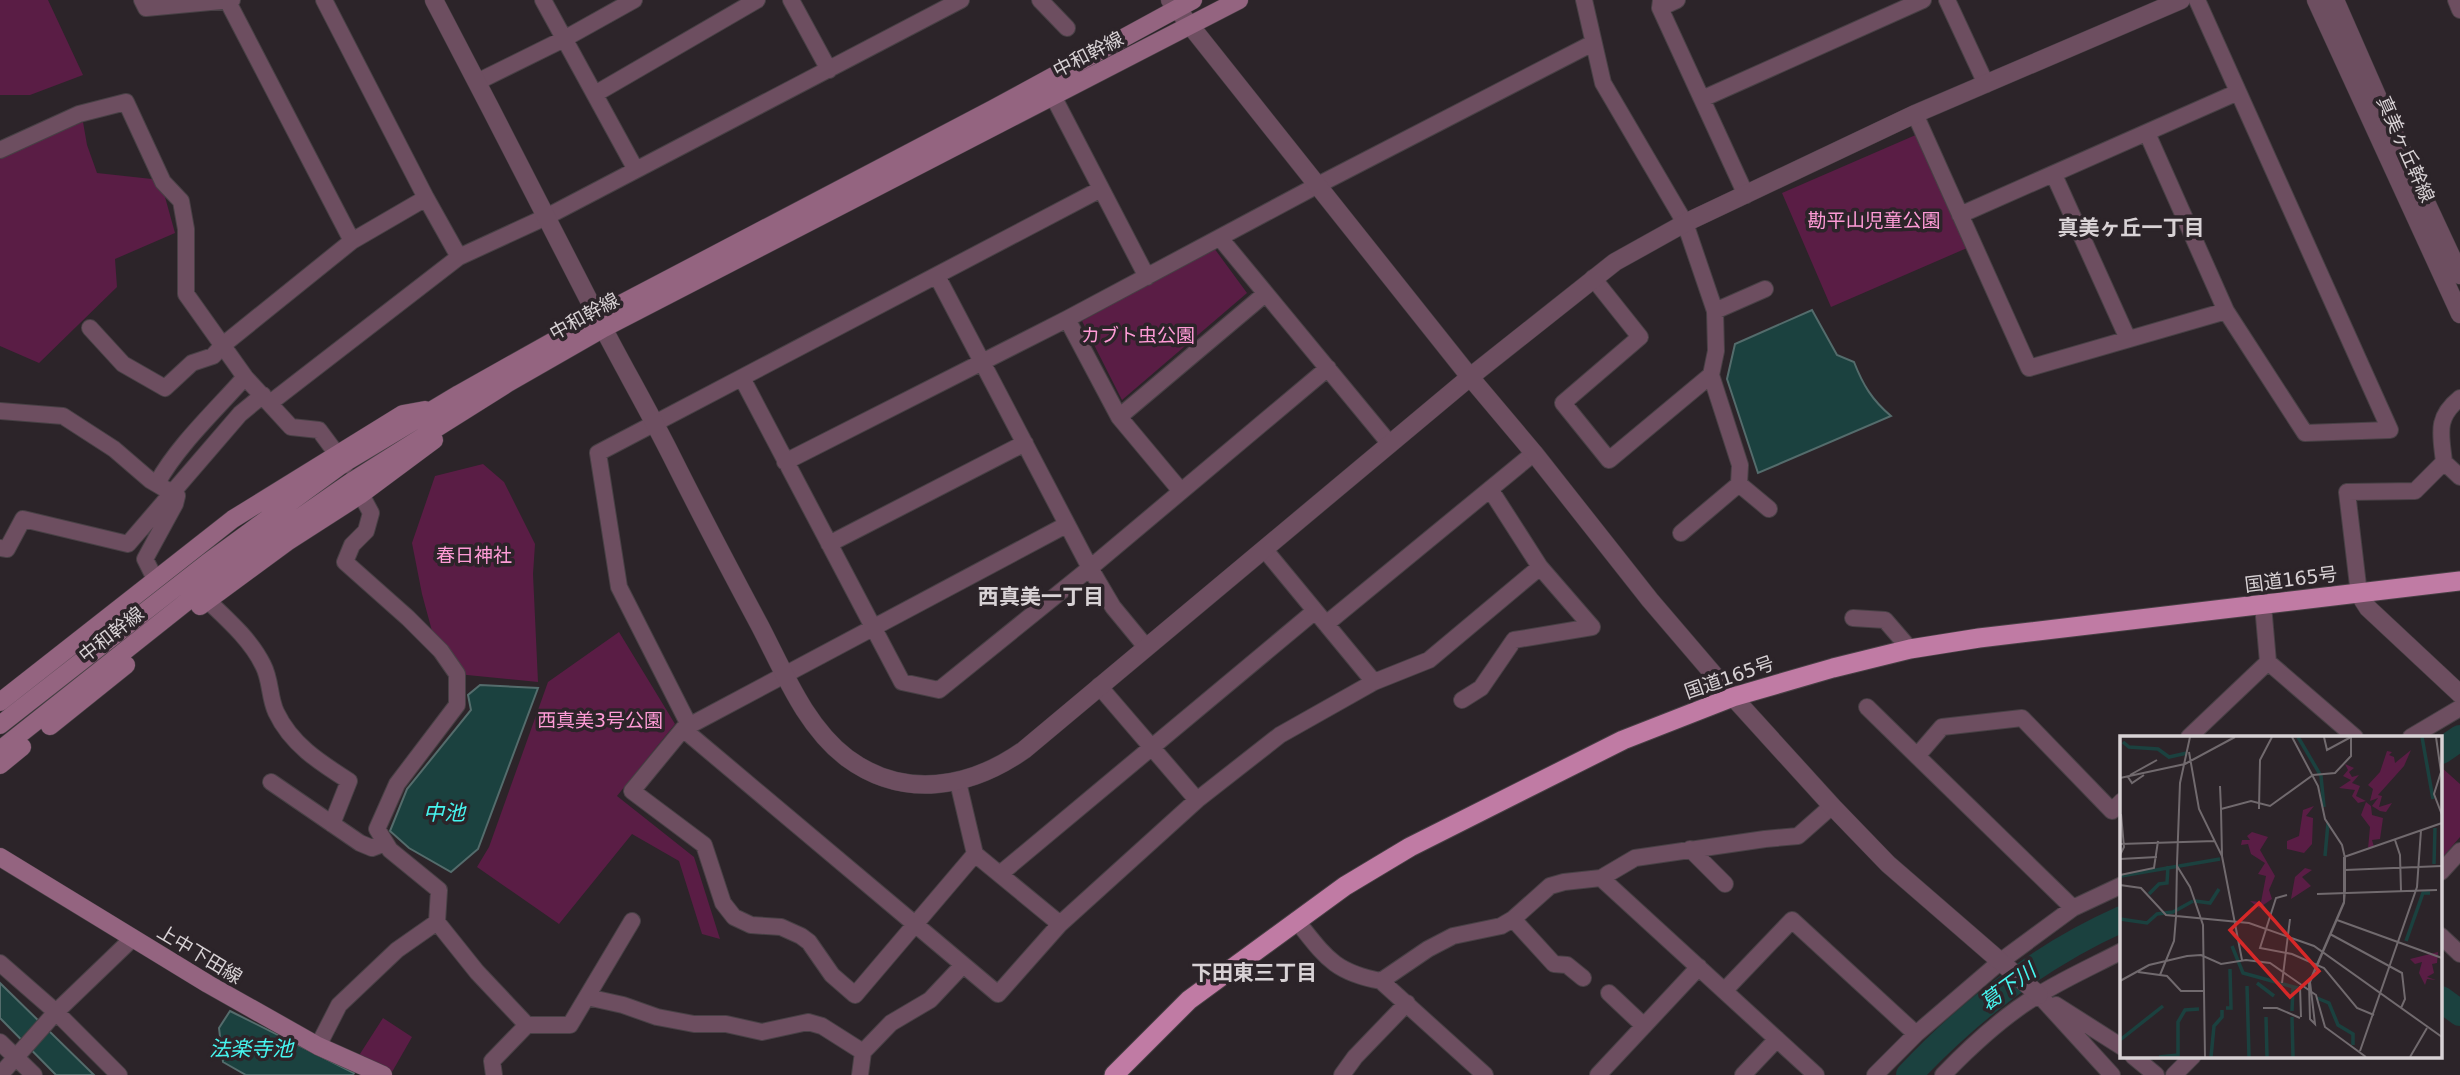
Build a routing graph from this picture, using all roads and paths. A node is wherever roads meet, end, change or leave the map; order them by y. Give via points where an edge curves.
1 (142, 0) edge
2 (324, 0) edge
3 (434, 0) edge
4 (543, 0) edge
5 (634, 0) edge
6 (757, 0) edge
7 (792, 0) edge
8 (961, 0) edge
9 (1040, 0) edge
10 (1238, 0) edge
11 (1584, 0) edge
12 (1677, 0) edge
13 (1923, 0) edge
14 (1947, 0) edge
15 (2181, 0) edge
16 (2197, 0) edge
17 (2316, 0) edge
18 (2335, 0) edge
19 (2456, 0) edge
20 (229, 1) edge
21 (1180, 3) edge
22 (1661, 4) edge
23 (2460, 10) edge
24 (1189, 26) junction
25 (1067, 28) dead end
26 (564, 38) junction
27 (1593, 43) junction
28 (829, 70) junction
29 (477, 82) junction
30 (1986, 83) junction
31 (2238, 92) junction
32 (595, 93) junction
33 (1053, 96) junction
34 (1702, 99) junction
35 (1915, 114) junction
36 (2147, 133) junction
37 (0, 150) edge
38 (636, 170) junction
39 (2054, 175) junction
40 (1316, 186) junction
41 (1101, 189) junction
42 (1746, 195) junction
43 (426, 198) junction
44 (1960, 215) junction
45 (548, 216) junction
46 (1685, 223) junction
47 (1220, 238) junction
48 (352, 241) junction
49 (460, 257) junction
50 (2460, 275) edge
51 (937, 276) junction
52 (1147, 277) junction
53 (1593, 278) junction
54 (1765, 289) dead end
55 (1265, 294) junction
56 (1715, 310) junction
57 (2226, 311) junction
58 (2460, 314) edge
59 (1067, 320) junction
60 (601, 322) junction
61 (90, 328) dead end
62 (2128, 339) junction
63 (223, 345) junction
64 (981, 363) junction
65 (1328, 368) junction
66 (1711, 374) junction
67 (245, 377) junction
68 (1470, 377) junction
69 (742, 378) junction
70 (2460, 398) edge
71 (266, 399) junction
72 (0, 411) edge
73 (1119, 417) junction
74 (655, 423) junction
75 (1025, 443) junction
76 (1390, 444) junction
77 (1534, 453) junction
78 (341, 458) junction
79 (785, 462) junction
80 (2444, 462) junction
81 (2460, 477) edge
82 (157, 484) junction
83 (1739, 484) junction
84 (357, 487) junction
85 (1490, 489) junction
86 (1180, 490) junction
87 (172, 492) junction
88 (1769, 509) dead end
89 (1066, 525) junction
90 (1681, 533) dead end
91 (829, 544) junction
92 (0, 548) edge
93 (1265, 550) junction
94 (1540, 567) junction
95 (1090, 568) junction
96 (213, 570) junction
97 (155, 579) junction
98 (2460, 581) edge
99 (2359, 594) junction
100 (207, 600) junction
101 (2263, 606) junction
102 (1315, 611) junction
103 (1853, 618) dead end
104 (1326, 624) junction
105 (872, 627) junction
106 (1146, 646) junction
107 (1910, 649) junction
108 (2268, 662) junction
109 (785, 673) junction
110 (1374, 682) junction
111 (1099, 686) junction
112 (2460, 694) edge
113 (1733, 697) junction
114 (1462, 700) dead end
115 (0, 702) edge
116 (1867, 707) dead end
117 (2460, 708) edge
118 (0, 725) edge
119 (686, 727) junction
120 (2190, 736) edge
121 (2354, 736) edge
122 (2414, 736) edge
123 (1151, 747) junction
124 (0, 750) edge
125 (1917, 756) junction
126 (0, 765) edge
127 (271, 782) dead end
128 (958, 782) junction
129 (1197, 800) junction
130 (2120, 803) edge
131 (1832, 806) junction
132 (332, 824) junction
133 (385, 843) junction
134 (1690, 849) junction
135 (2460, 851) edge
136 (975, 854) junction
137 (0, 858) edge
138 (2442, 872) edge
139 (999, 874) junction
140 (1601, 878) junction
141 (1725, 884) dead end
142 (2120, 886) edge
143 (2074, 908) junction
144 (1513, 919) junction
145 (1296, 920) junction
146 (632, 921) dead end
147 (437, 922) junction
148 (916, 924) junction
149 (1059, 924) junction
150 (2442, 937) edge
151 (133, 938) junction
152 (2120, 952) edge
153 (2460, 954) edge
154 (2001, 961) junction
155 (0, 963) edge
156 (963, 965) junction
157 (1699, 967) junction
158 (1583, 978) dead end
159 (1381, 981) junction
160 (1725, 990) junction
161 (1609, 993) dead end
162 (2039, 995) junction
163 (587, 997) junction
164 (1407, 1003) junction
165 (56, 1012) junction
166 (527, 1025) junction
167 (1644, 1026) junction
168 (1916, 1034) junction
169 (1777, 1039) junction
170 (0, 1042) edge
171 (318, 1046) junction
172 (2120, 1046) edge
173 (863, 1052) junction
174 (15, 1057) junction
175 (2135, 1058) edge
176 (2191, 1058) edge
177 (1951, 1072) edge
178 (1480, 1073) edge
179 (0, 1074) edge
180 (34, 1075) edge
181 (119, 1075) edge
182 (383, 1075) edge
183 (494, 1075) edge
184 (860, 1075) edge
185 (1114, 1075) edge
186 (1342, 1075) edge
187 (1598, 1075) edge
188 (1743, 1075) edge
189 (1816, 1075) edge
190 (1875, 1075) edge
191 (2112, 1075) edge
192 (2156, 1075) edge
193 (2174, 1075) edge

1 - 20 street via 146,8
2 - 43 street
3 - 29 street
4 - 26 street
5 - 26 street
6 - 32 street
7 - 28 street
8 - 28 street
9 - 25 street
10 - 24 main road, 中和幹線
11 - 27 street
12 - 22 street
13 - 34 street
14 - 30 street
15 - 30 street
16 - 31 street
17 - 58 street, 真美ヶ丘幹線
18 - 50 street, 真美ヶ丘幹線
19 - 23 street
20 - 48 street
21 - 24 street
21 - 60 main road, 中和幹線 via 1127,38
22 - 34 street
24 - 33 main road, 中和幹線
24 - 40 street
26 - 29 street
26 - 32 street
27 - 40 street
27 - 46 street via 1603,83
28 - 38 street
29 - 45 street
30 - 35 street
31 - 36 street
31 - 57 street via 2390,430 2305,433
32 - 38 street
33 - 41 street
33 - 60 main road, 中和幹線
34 - 42 street
35 - 42 street
35 - 44 street
36 - 39 street
36 - 57 street
37 - 63 street via 79,114 126,102 163,182 181,201 186,294
38 - 45 street
39 - 44 street
39 - 62 street
40 - 47 street
40 - 68 street
41 - 51 street
41 - 52 street
42 - 46 street
43 - 48 street
43 - 49 street
44 - 62 street via 2029,368
45 - 49 street
45 - 60 street
46 - 53 street
46 - 56 street
47 - 52 street
47 - 55 street
48 - 63 street
49 - 71 street
51 - 64 street
51 - 69 street
52 - 59 street
53 - 66 street via 1640,337 1563,403 1609,460
53 - 68 street
54 - 56 street
55 - 65 street
55 - 73 street
56 - 66 street via 1716,351
57 - 62 street
59 - 64 street
59 - 73 street
60 - 74 street
60 - 78 main road, 中和幹線 via 438,407 403,414
60 - 84 main road, 中和幹線 via 465,411 427,447
61 - 63 street via 123,364 165,388 192,363 213,356
63 - 67 street
64 - 75 street
64 - 79 street
65 - 76 street
65 - 86 street
66 - 83 street via 1740,465
67 - 71 street
67 - 82 street via 182,448
68 - 76 street
68 - 77 street
69 - 74 street
69 - 79 street
70 - 80 street via 2441,420
71 - 78 street via 291,427 319,430
71 - 87 street via 240,414
72 - 82 street via 63,416
73 - 86 street
74 - 109 street
74 - 119 street via 598,453 619,587
75 - 89 street
75 - 91 street
76 - 93 street
77 - 85 street
77 - 113 street
78 - 84 street
78 - 96 main road, 中和幹線
78 - 97 main road via 233,519
79 - 91 street
80 - 81 street
80 - 99 street via 2415,491 2347,492
82 - 87 street
83 - 88 street
83 - 90 street
84 - 96 main road, 中和幹線
84 - 100 main road
84 - 133 street via 370,513 366,531 352,545 345,562 433,643 457,674 457,705 397,784 377,829
85 - 94 street
85 - 104 street
86 - 95 street
87 - 92 street via 128,544 23,519 7,549
87 - 97 street via 177,496 175,504 145,559
89 - 95 street
89 - 105 street
91 - 105 street
93 - 102 street
93 - 106 street
94 - 110 street via 1429,660
94 - 114 street via 1591,627 1514,640 1481,688
95 - 105 street via 939,690 902,682
95 - 106 street via 1113,607
96 - 118 main road, 中和幹線
96 - 124 main road, 中和幹線
97 - 115 main road
98 - 99 highway, 国道165号
99 - 101 highway, 国道165号
99 - 112 street via 2368,608
100 - 126 main road
100 - 132 street via 262,663 275,711 292,737 309,756 349,781
101 - 107 highway, 国道165号
101 - 108 street
102 - 104 street
102 - 123 street
103 - 107 street via 1885,620
104 - 110 street
105 - 109 street
106 - 111 street
107 - 113 highway, 国道165号
108 - 120 street
108 - 121 street
109 - 119 street
109 - 128 street via 811,720 849,759 875,774 907,783
110 - 129 street via 1280,735
111 - 123 street
111 - 128 street via 1008,762
113 - 131 street
113 - 145 highway, 国道165号 via 1623,740 1410,846
116 - 125 street
117 - 122 street
119 - 148 street
119 - 148 street via 632,791 704,845 723,903 734,917 801,936 855,995
123 - 129 street
123 - 139 street
125 - 130 street via 1942,727 2022,718 2112,811
125 - 143 street
127 - 132 street
128 - 136 street
129 - 149 street
131 - 134 street via 1798,836
131 - 154 street via 1888,864
132 - 133 street via 372,848
133 - 147 street via 439,890
134 - 140 street via 1635,858
134 - 141 street
135 - 138 street
136 - 139 street
136 - 148 street
137 - 151 main road, 上中下田線
139 - 149 street
140 - 144 street via 1550,886
140 - 157 street
142 - 143 street
143 - 154 street
144 - 158 street via 1554,964 1567,965
144 - 159 street via 1491,929 1453,936
145 - 159 street via 1334,965 1358,977
145 - 185 highway, 国道165号 via 1189,1000
146 - 163 street
147 - 166 street
147 - 171 street via 397,950 339,1005
148 - 156 street
149 - 156 street via 998,994
150 - 153 street
151 - 165 street
151 - 171 main road, 上中下田線
152 - 162 street
154 - 162 street
154 - 168 street
155 - 165 street
156 - 173 street via 930,1000 891,1023
157 - 160 street
157 - 167 street
159 - 164 street
160 - 168 street via 1792,920
160 - 169 street
161 - 167 street
162 - 172 street
162 - 177 street via 1990,1030
162 - 191 street
163 - 166 street via 570,1025
163 - 173 street via 657,1017 762,1032 808,1022
164 - 178 street
164 - 186 street
165 - 174 street
165 - 181 street
166 - 183 street via 492,1061
167 - 187 street
168 - 190 street
169 - 188 street
169 - 189 street
170 - 174 street
171 - 182 main road, 上中下田線
173 - 184 street
174 - 179 street
174 - 180 street
175 - 192 street
176 - 193 street

